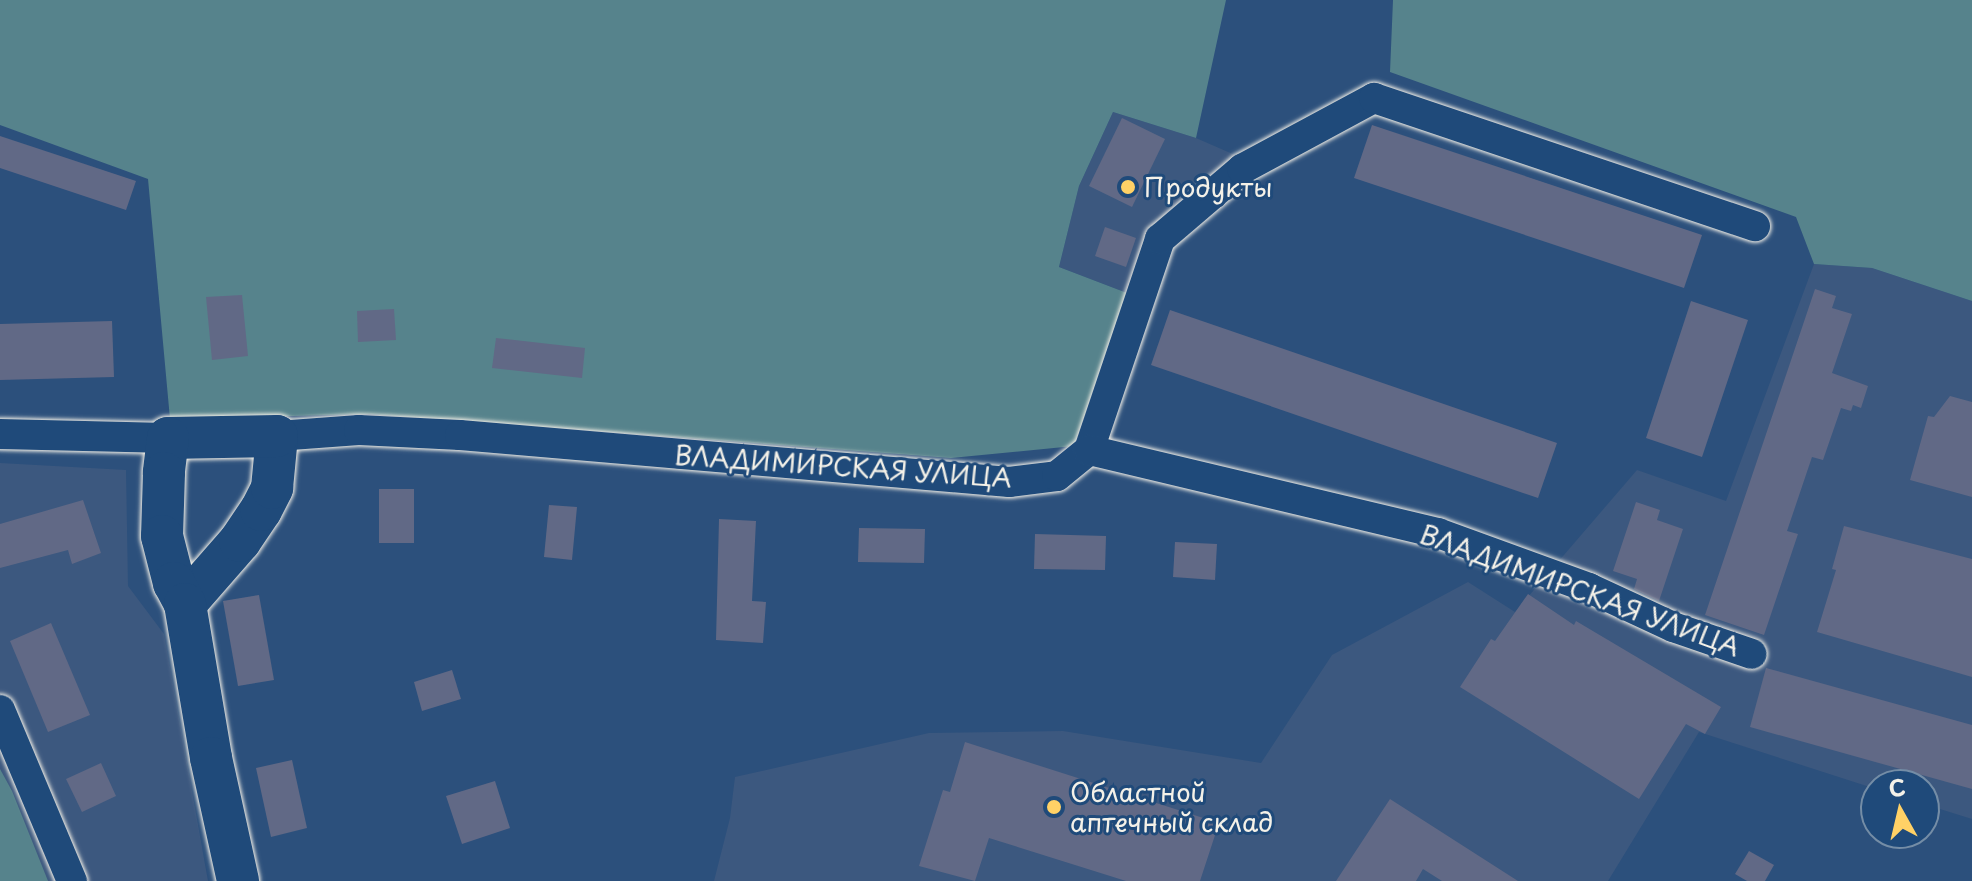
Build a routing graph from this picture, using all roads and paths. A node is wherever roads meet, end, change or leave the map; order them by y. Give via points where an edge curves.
1 (1755, 226) dead end
2 (0, 434) edge
3 (277, 436) junction
4 (168, 438) junction
5 (1089, 450) junction
6 (185, 604) junction
7 (1752, 654) dead end
8 (0, 710) edge
9 (72, 881) edge
10 (238, 881) edge

1 - 5 street via 1374,98 1242,169 1160,239
2 - 4 street
3 - 4 street
3 - 5 street, ВЛАДИМИРСКАЯ УЛИЦА via 359,430 460,435 1009,482 1057,476
3 - 6 street via 272,488 261,510
4 - 6 street via 162,536
5 - 7 street, ВЛАДИМИРСКАЯ УЛИЦА via 1438,533
6 - 10 street
8 - 9 street

